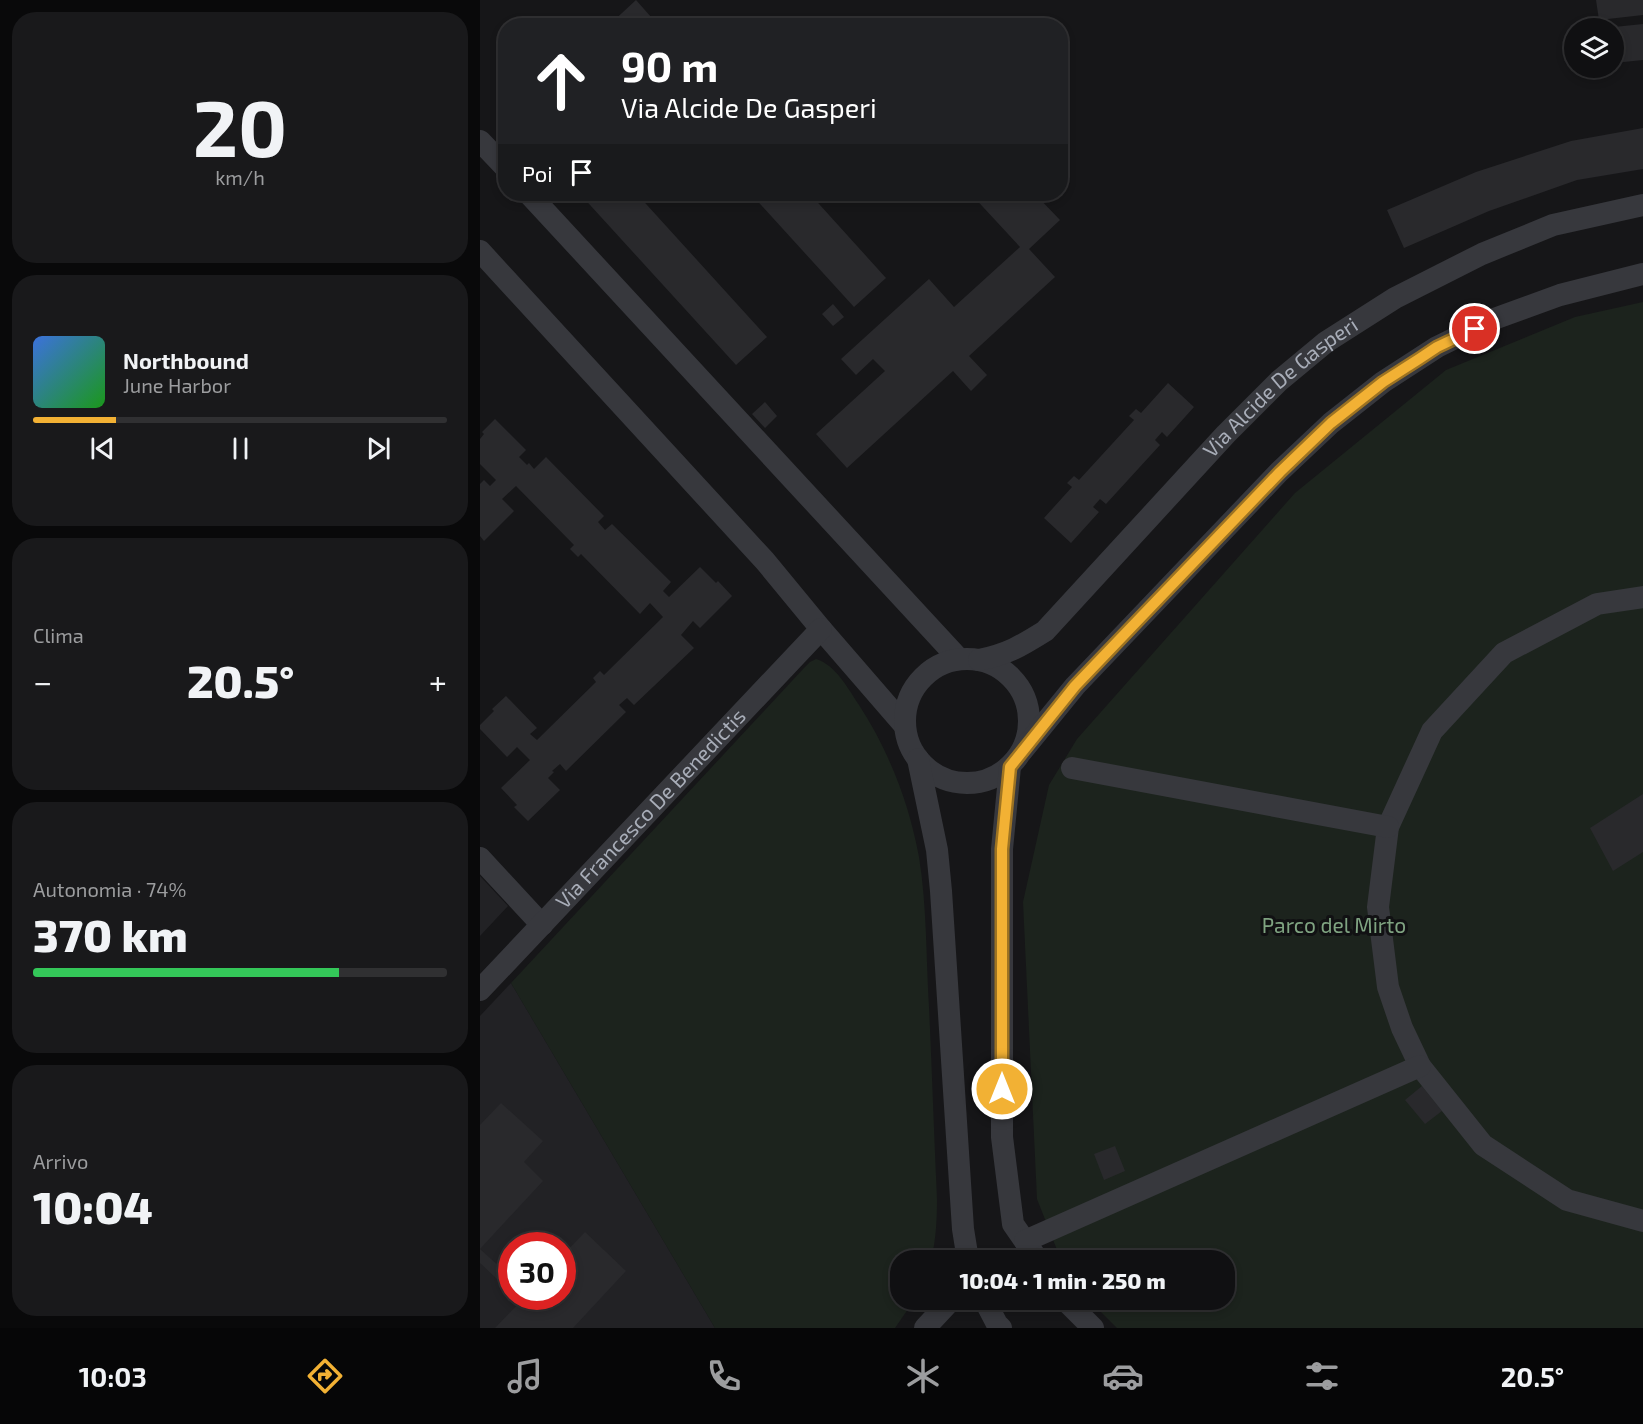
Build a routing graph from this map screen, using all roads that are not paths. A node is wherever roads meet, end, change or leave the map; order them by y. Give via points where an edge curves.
1 (480, 141) edge
2 (498, 160) edge
3 (536, 201) edge
4 (1643, 205) edge
5 (480, 251) edge
6 (1643, 274) edge
7 (1643, 597) edge
8 (821, 629) junction
9 (969, 660) junction
10 (905, 726) junction
11 (918, 759) junction
12 (1016, 759) junction
13 (1072, 768) dead end
14 (1389, 827) junction
15 (480, 858) edge
16 (542, 925) junction
17 (480, 990) edge
18 (1420, 1066) junction
19 (1643, 1221) edge
20 (1025, 1241) junction
21 (967, 1250) edge
22 (1031, 1250) edge
23 (942, 1310) edge
24 (990, 1310) edge
25 (1075, 1310) edge
26 (925, 1328) edge
27 (1001, 1328) edge
28 (1093, 1328) edge

1 - 2 street
3 - 9 street
4 - 9 street, Via Alcide De Gasperi via 1553,225 1482,254 1395,298 1326,342 1279,381 1218,442 1046,631 1000,655
5 - 8 street via 765,561
6 - 12 street via 1560,295 1494,319 1437,347 1383,382 1280,472 1075,686
7 - 14 street via 1597,604 1504,653 1432,730
8 - 10 street
8 - 16 street, Via Francesco De Benedictis
9 - 10 street via 940,665 924,676 912,691 905,710
9 - 12 street via 997,667 1023,695 1029,714 1028,733
10 - 11 street
11 - 12 street via 938,776 956,783 975,784 994,778
11 - 21 street via 939,870
12 - 20 street via 1002,849 1002,1137 1013,1224
13 - 14 street
14 - 18 street via 1378,907 1388,987
15 - 16 street
16 - 17 street, Via Francesco De Benedictis
18 - 19 street via 1483,1145 1567,1200
18 - 20 street
20 - 22 street
23 - 26 street
24 - 27 street
25 - 28 street

